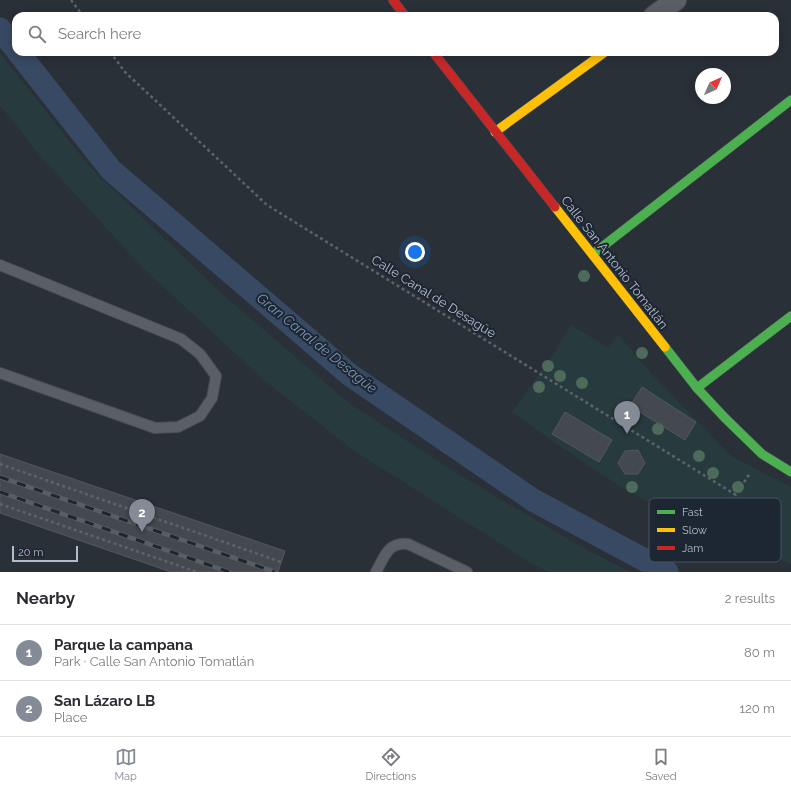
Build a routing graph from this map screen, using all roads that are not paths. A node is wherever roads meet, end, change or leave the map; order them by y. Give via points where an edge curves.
1 (393, 0) edge
2 (676, 0) edge
3 (402, 12) edge
4 (660, 12) edge
5 (436, 56) edge
6 (600, 56) edge
7 (791, 100) edge
8 (495, 132) junction
9 (593, 254) junction
10 (0, 265) edge
11 (791, 316) edge
12 (0, 373) edge
13 (697, 388) junction
14 (791, 472) edge
15 (376, 572) edge
16 (467, 572) edge

1 - 3 street
2 - 4 street
5 - 8 street, Calle San Antonio Tomatlán
6 - 8 street
7 - 9 street
8 - 9 street, Calle San Antonio Tomatlán
9 - 13 street, Calle San Antonio Tomatlán
10 - 12 lane via 181,339 200,354 216,376 212,398 200,416 178,426 155,428
11 - 13 street
13 - 14 street, Calle San Antonio Tomatlán via 762,454
15 - 16 lane via 390,548 402,543

